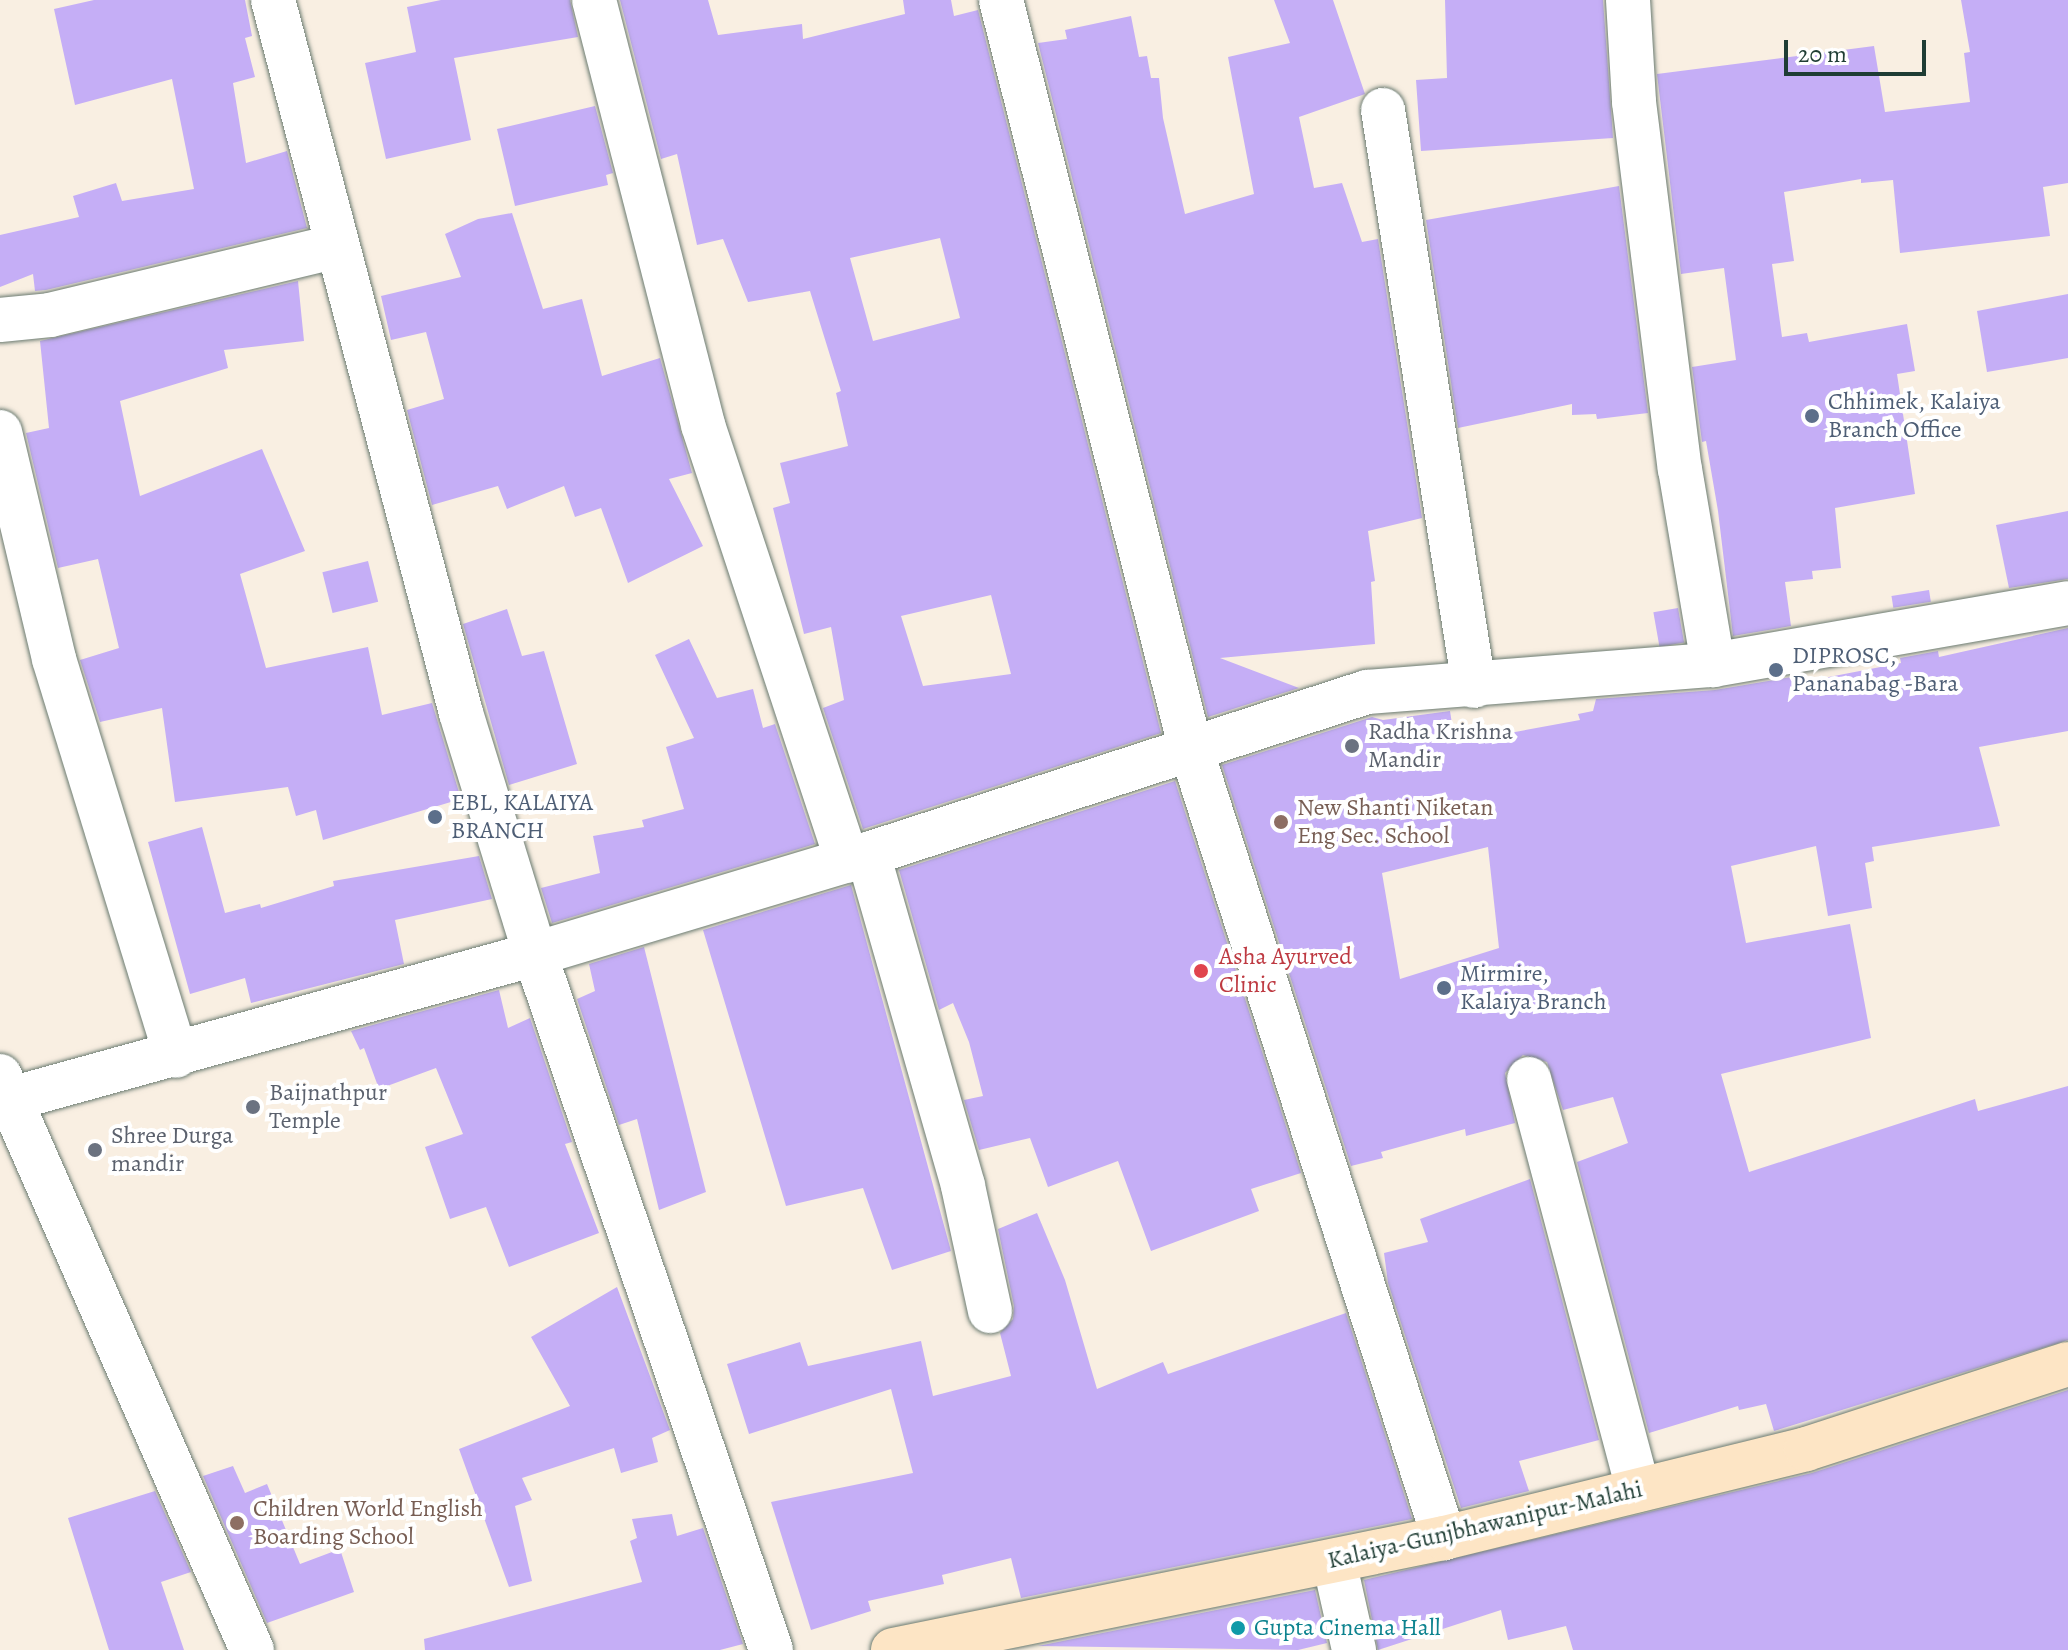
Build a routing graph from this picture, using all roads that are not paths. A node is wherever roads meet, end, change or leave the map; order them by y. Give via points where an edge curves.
1 (273, 0) edge
2 (594, 0) edge
3 (1001, 0) edge
4 (1628, 0) edge
5 (1383, 110) dead end
6 (334, 247) junction
7 (0, 320) edge
8 (0, 432) edge
9 (2068, 603) edge
10 (1713, 665) junction
11 (1474, 686) junction
12 (1190, 746) junction
13 (857, 857) junction
14 (535, 954) junction
15 (176, 1056) junction
16 (1529, 1079) dead end
17 (4, 1092) edge
18 (990, 1311) dead end
19 (2068, 1364) edge
20 (1638, 1490) junction
21 (1444, 1538) junction
22 (1334, 1561) junction
23 (252, 1650) edge
24 (771, 1650) edge
25 (893, 1650) edge
26 (1354, 1650) edge

1 - 6 street
2 - 13 street via 703,425
3 - 12 street
4 - 10 street via 1634,102 1680,469
5 - 11 street
6 - 7 street via 50,315
6 - 14 street via 461,713
8 - 15 street via 54,659
9 - 10 street
10 - 11 street
11 - 12 street via 1367,692
12 - 13 street
12 - 21 street
13 - 14 street
13 - 18 street via 963,1186
14 - 15 street
14 - 24 street
15 - 17 street
16 - 20 street
17 - 23 street
19 - 20 street, Kalaiya-Gunjbhawanipur-Malahi via 1806,1449
20 - 21 street, Kalaiya-Gunjbhawanipur-Malahi
21 - 22 street, Kalaiya-Gunjbhawanipur-Malahi
22 - 25 street, Kalaiya-Gunjbhawanipur-Malahi
22 - 26 street

